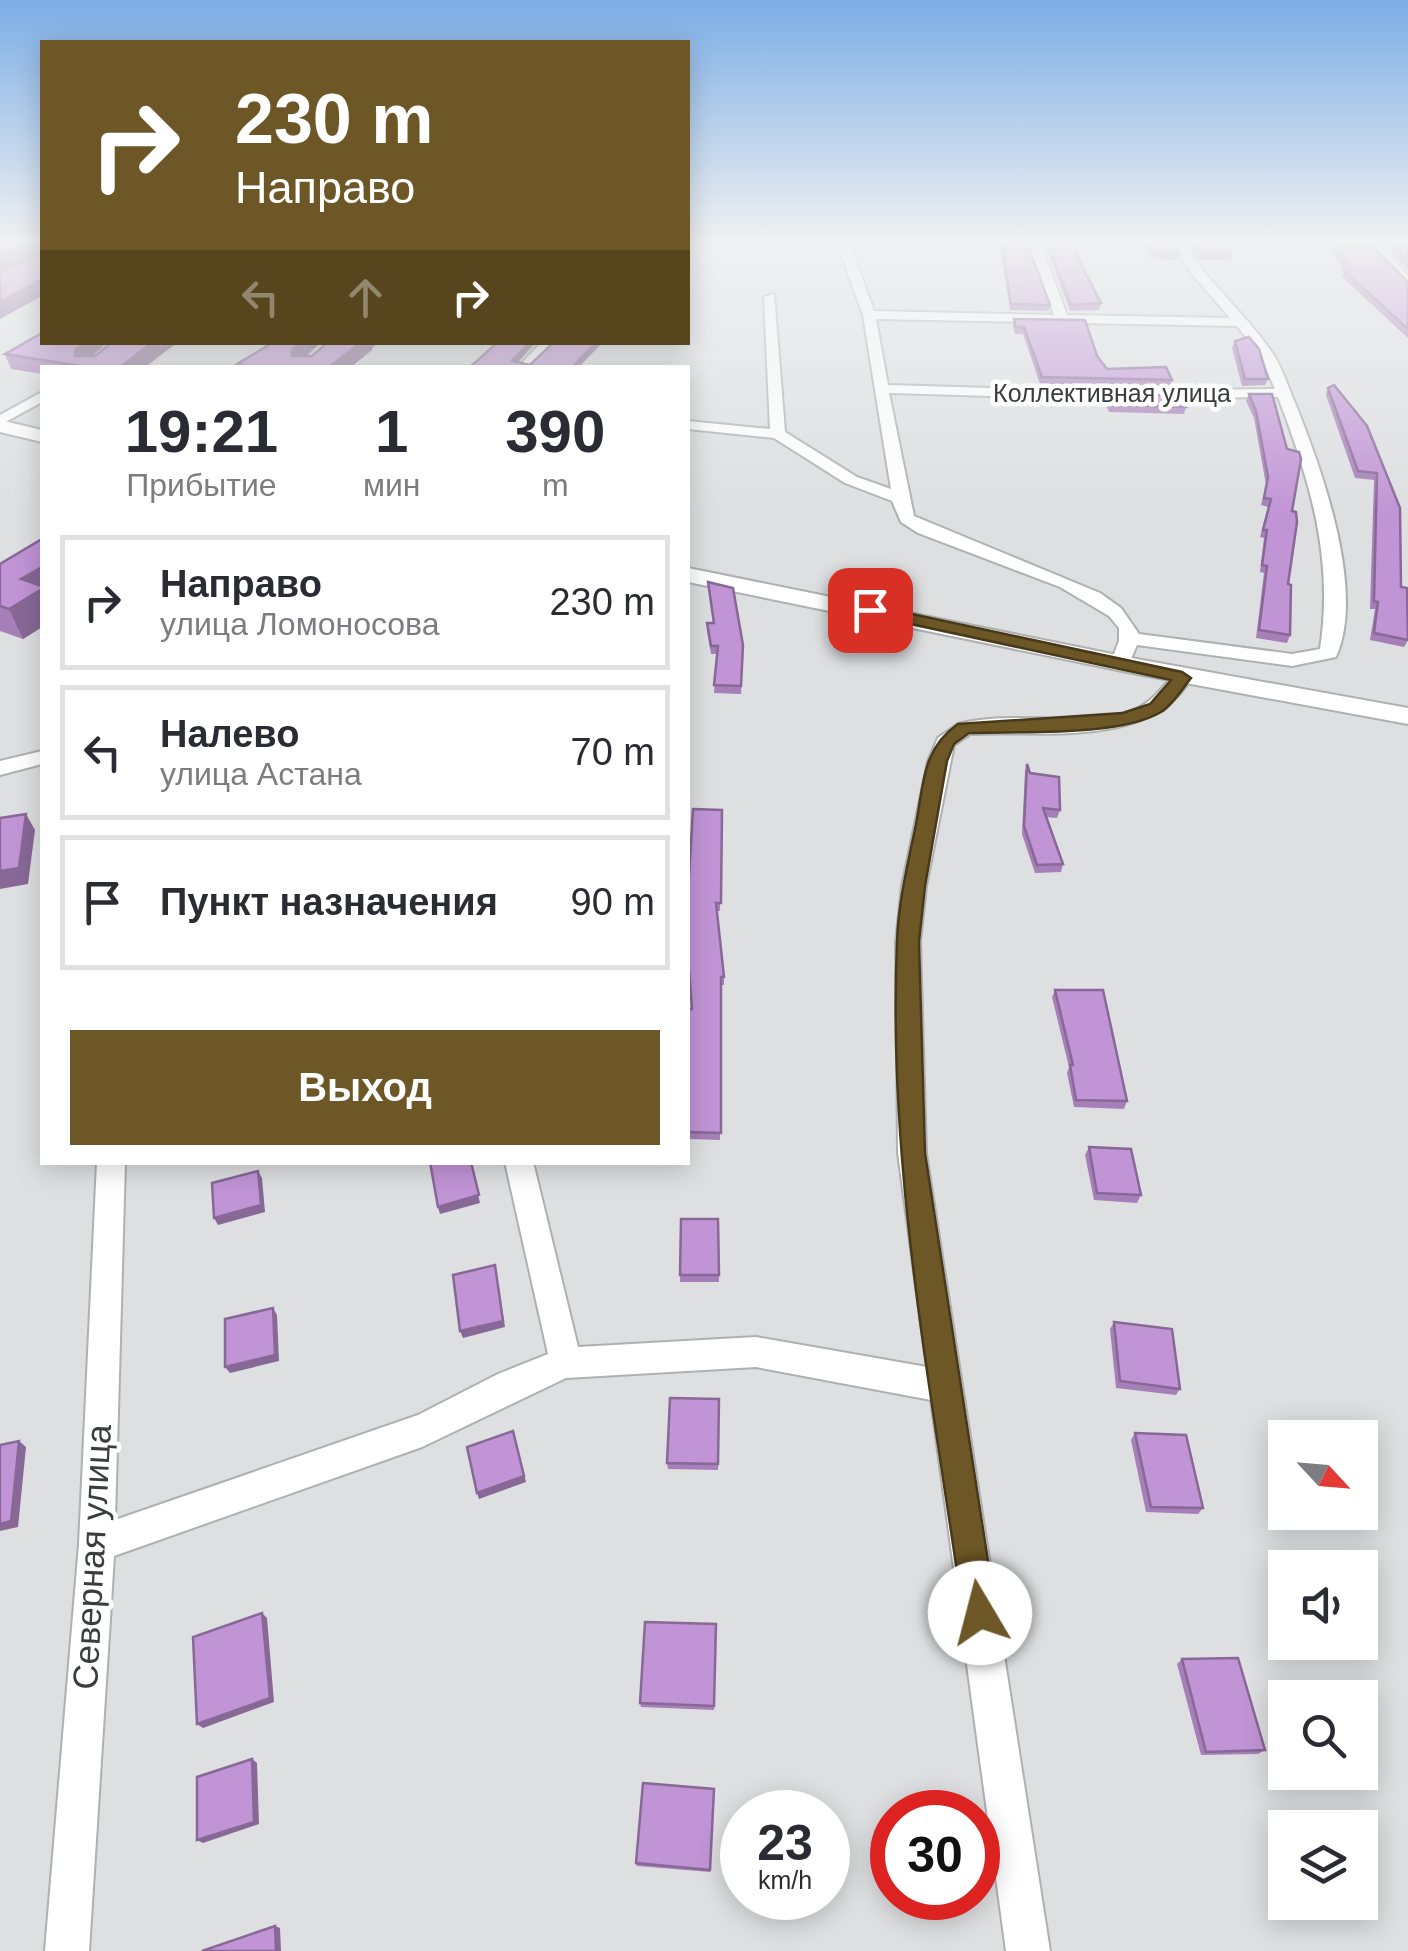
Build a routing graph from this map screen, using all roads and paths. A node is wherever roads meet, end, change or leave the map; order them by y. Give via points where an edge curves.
1 (772, 331) edge
2 (871, 331) edge
3 (1245, 331) edge
4 (547, 345) edge
5 (526, 365) edge
6 (880, 389) junction
7 (1284, 393) junction
8 (40, 398) edge
9 (690, 425) edge
10 (3, 428) edge
11 (778, 434) junction
12 (40, 436) edge
13 (900, 498) junction
14 (690, 575) edge
15 (1130, 638) junction
16 (1120, 664) junction
17 (1182, 678) junction
18 (1408, 716) edge
19 (40, 758) edge
20 (0, 768) edge
21 (111, 1165) edge
22 (520, 1165) edge
23 (566, 1362) junction
24 (947, 1387) junction
25 (96, 1544) junction
26 (67, 1951) edge
27 (1028, 1951) edge

1 - 11 street
2 - 6 street
3 - 7 street via 1270,358
4 - 5 street
6 - 7 street, Коллективная улица
6 - 13 street
7 - 15 street via 1323,490 1334,579 1329,653 1292,660
8 - 10 street
9 - 11 street
10 - 12 street
11 - 13 street via 851,480
13 - 15 street via 907,519 924,529 1086,592 1128,626
14 - 16 street
15 - 16 street
16 - 17 street
17 - 18 street
17 - 24 street via 1156,708 1126,718 965,728 945,742 938,761 908,942 912,1153
19 - 20 street
21 - 25 street, Северная улица
22 - 23 street
23 - 24 street via 756,1352
23 - 25 street via 422,1430
24 - 27 street
25 - 26 street, Северная улица

